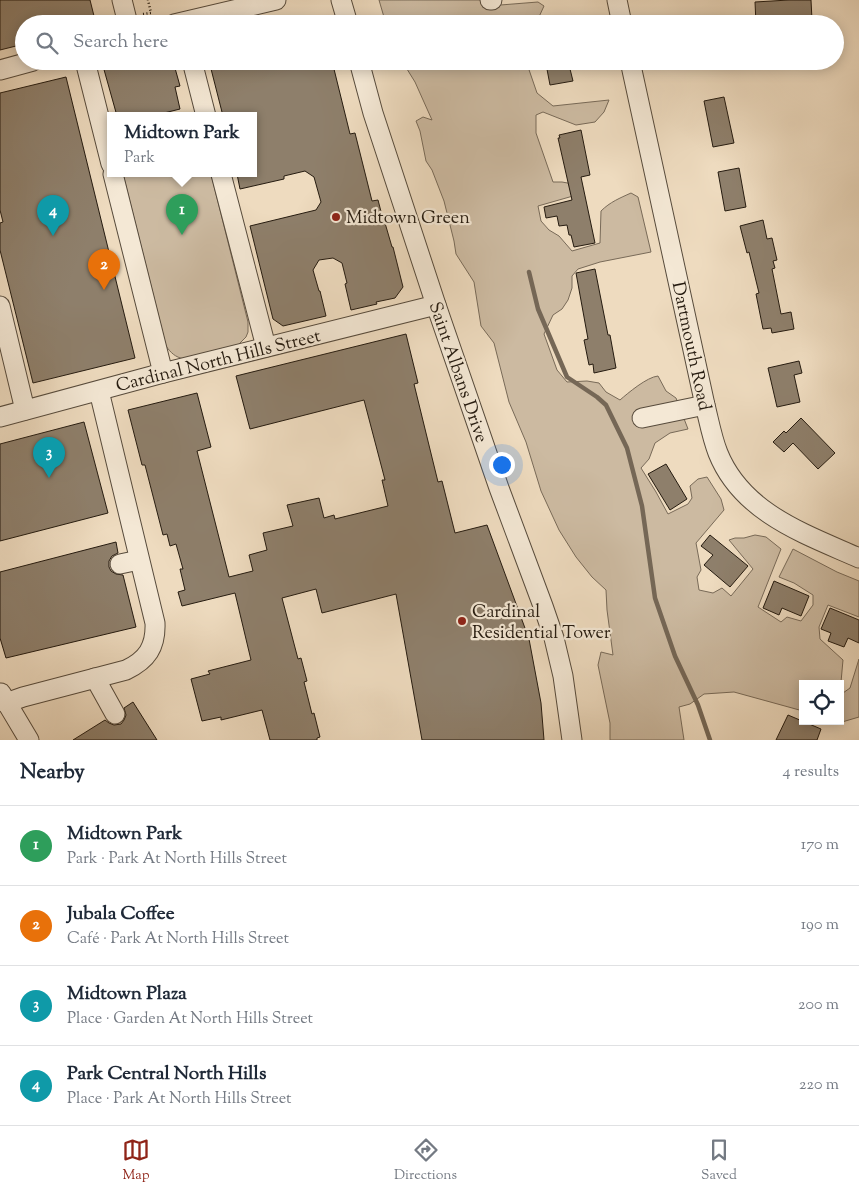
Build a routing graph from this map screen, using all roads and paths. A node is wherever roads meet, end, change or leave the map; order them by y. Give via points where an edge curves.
1 (122, 0) edge
2 (148, 0) edge
3 (276, 0) edge
4 (341, 0) edge
5 (617, 0) edge
6 (132, 15) edge
7 (146, 15) edge
8 (213, 15) edge
9 (345, 15) edge
10 (620, 15) edge
11 (15, 66) edge
12 (0, 70) edge
13 (87, 70) edge
14 (194, 70) edge
15 (361, 70) edge
16 (632, 70) edge
17 (205, 112) edge
18 (107, 148) edge
19 (114, 177) edge
20 (222, 177) edge
21 (436, 305) junction
22 (0, 306) edge
23 (266, 347) junction
24 (163, 373) junction
25 (99, 391) junction
26 (705, 405) junction
27 (25, 410) junction
28 (0, 417) edge
29 (642, 418) dead end
30 (859, 558) edge
31 (139, 560) junction
32 (120, 564) dead end
33 (95, 678) junction
34 (3, 697) edge
35 (115, 714) dead end
36 (29, 740) edge
37 (572, 740) edge

1 - 6 street
2 - 7 path via 151,13
3 - 8 street
4 - 9 street
5 - 10 street
11 - 12 street
13 - 18 street
14 - 17 street
15 - 21 street, Saint Albans Drive
16 - 26 street, Dartmouth Road
19 - 24 street
20 - 23 street
21 - 23 street, Cardinal North Hills Street
21 - 37 street, Saint Albans Drive via 554,638
22 - 27 street
23 - 24 street, Cardinal North Hills Street
24 - 25 street, Cardinal North Hills Street
25 - 27 street, Cardinal North Hills Street
25 - 31 street
26 - 29 street
26 - 30 street, Dartmouth Road via 718,454 749,499 795,530
27 - 28 street, Cardinal North Hills Street
31 - 32 street
31 - 33 street via 155,623 151,650 136,665
33 - 34 street via 23,697
33 - 35 street
34 - 36 street

